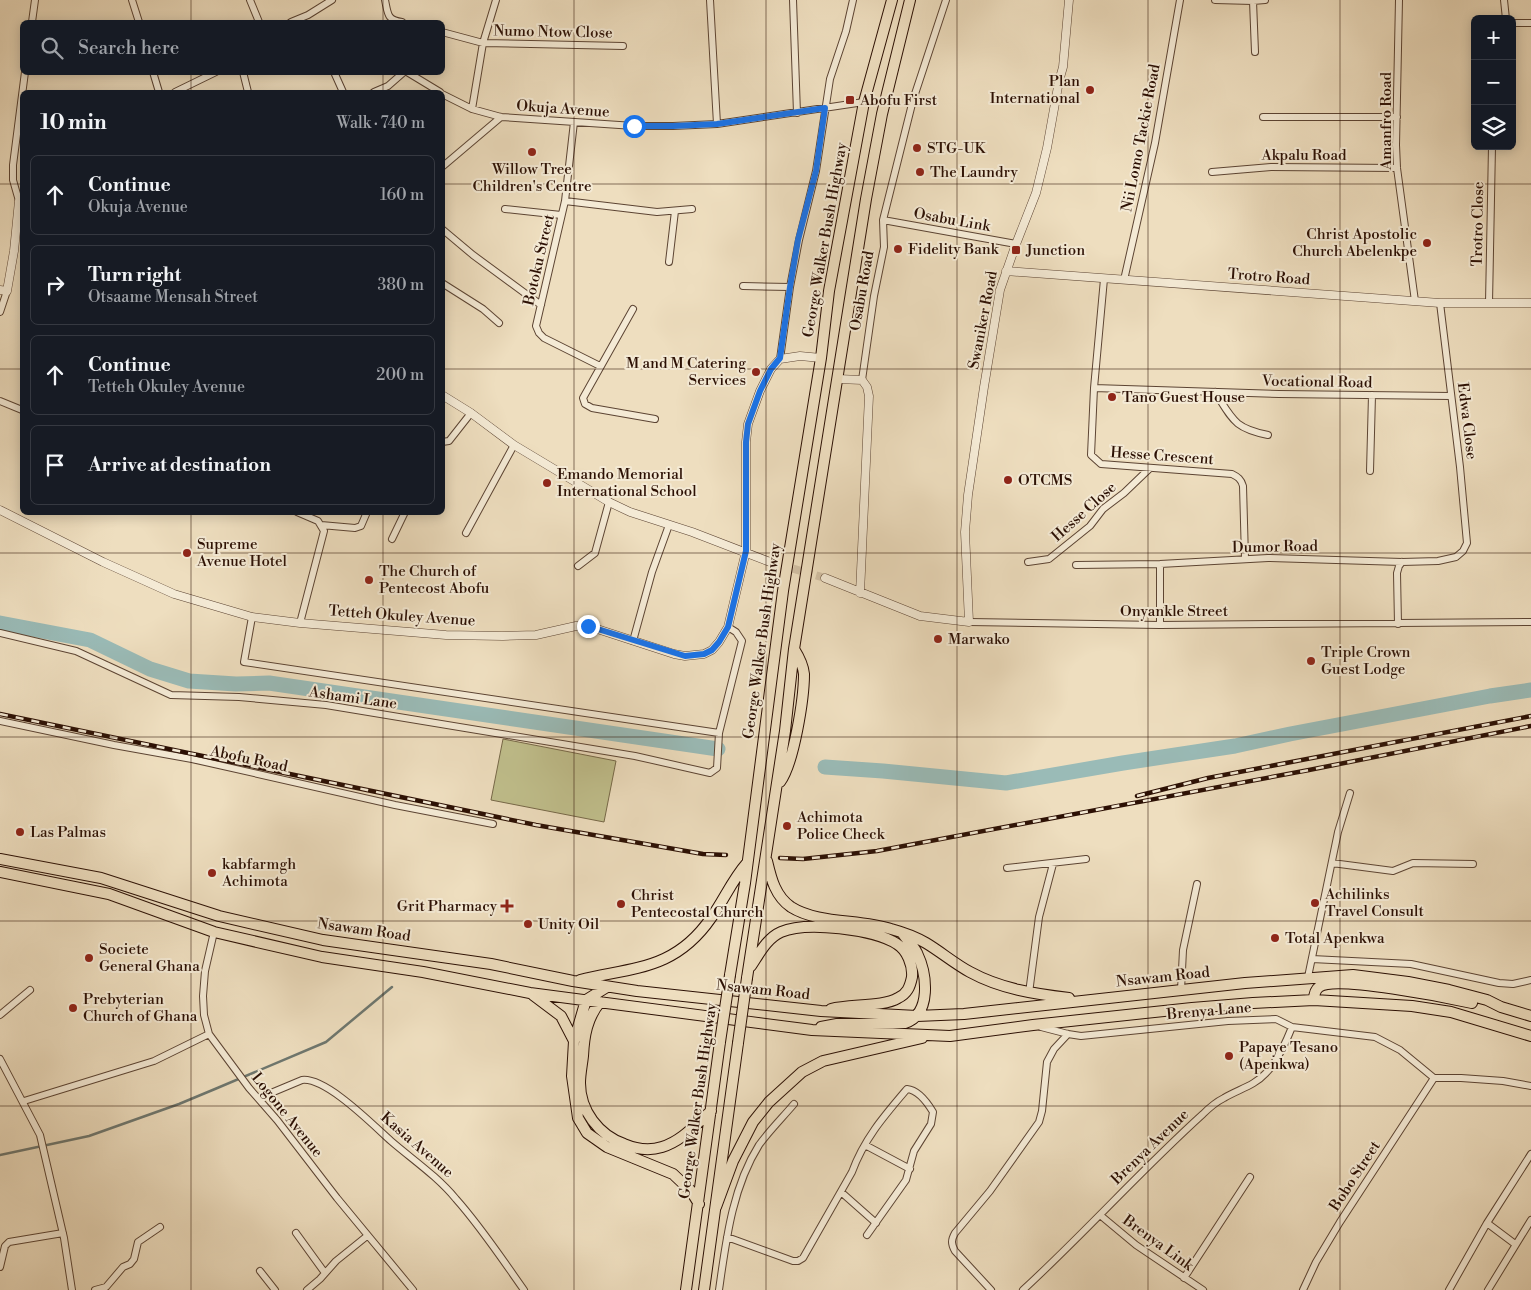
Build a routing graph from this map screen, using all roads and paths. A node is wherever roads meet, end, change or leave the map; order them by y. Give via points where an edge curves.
1 (35, 0) edge
2 (132, 0) edge
3 (250, 0) edge
4 (332, 0) edge
5 (384, 0) edge
6 (496, 0) edge
7 (710, 0) edge
8 (793, 0) edge
9 (853, 0) edge
10 (892, 0) edge
11 (910, 0) edge
12 (946, 0) edge
13 (1069, 0) edge
14 (1180, 0) edge
15 (1215, 0) edge
16 (1266, 0) edge
17 (1399, 0) edge
18 (1504, 0) edge
19 (1252, 2) junction
20 (308, 15) junction
21 (1506, 15) edge
22 (32, 20) edge
23 (138, 20) edge
24 (258, 20) edge
25 (296, 20) edge
26 (311, 20) edge
27 (392, 20) edge
28 (1516, 23) edge
29 (1531, 23) edge
30 (445, 33) edge
31 (483, 43) junction
32 (624, 46) dead end
33 (1255, 52) dead end
34 (25, 75) edge
35 (154, 75) edge
36 (210, 75) edge
37 (244, 75) edge
38 (335, 75) edge
39 (401, 75) edge
40 (410, 75) edge
41 (23, 90) edge
42 (158, 90) edge
43 (179, 90) edge
44 (248, 90) edge
45 (342, 90) edge
46 (379, 90) edge
47 (436, 90) edge
48 (445, 95) edge
49 (864, 102) junction
50 (825, 108) junction
51 (472, 109) junction
52 (20, 110) edge
53 (797, 113) junction
54 (501, 117) junction
55 (1264, 117) dead end
56 (1397, 117) junction
57 (574, 122) junction
58 (717, 124) junction
59 (1492, 150) edge
60 (445, 164) edge
61 (1397, 168) junction
62 (1212, 172) dead end
63 (20, 197) edge
64 (565, 201) junction
65 (20, 207) edge
66 (505, 209) dead end
67 (692, 210) dead end
68 (675, 211) junction
69 (561, 216) junction
70 (883, 220) junction
71 (445, 232) edge
72 (1016, 244) junction
73 (669, 262) dead end
74 (1006, 271) junction
75 (1104, 279) junction
76 (1124, 280) junction
77 (445, 285) edge
78 (743, 286) dead end
79 (790, 287) junction
80 (3, 291) edge
81 (1416, 301) junction
82 (1440, 303) junction
83 (1489, 303) junction
84 (1531, 303) edge
85 (541, 305) junction
86 (633, 309) dead end
87 (0, 312) edge
88 (499, 322) dead end
89 (780, 358) junction
90 (821, 358) junction
91 (600, 366) junction
92 (838, 379) junction
93 (862, 380) junction
94 (1094, 388) junction
95 (1215, 392) junction
96 (1372, 395) junction
97 (1451, 396) junction
98 (445, 397) edge
99 (0, 401) edge
100 (20, 409) edge
101 (471, 413) junction
102 (655, 419) dead end
103 (1268, 435) dead end
104 (445, 442) edge
105 (514, 445) junction
106 (1150, 469) junction
107 (1370, 471) dead end
108 (609, 502) junction
109 (0, 510) edge
110 (305, 515) edge
111 (366, 515) edge
112 (404, 515) edge
113 (321, 525) junction
114 (669, 525) junction
115 (466, 534) dead end
116 (392, 539) dead end
117 (1467, 543) joint
118 (746, 551) junction
119 (1245, 558) junction
120 (770, 562) tunnel mouth
121 (1028, 562) dead end
122 (1402, 562) junction
123 (1160, 564) junction
124 (1076, 565) dead end
125 (578, 566) dead end
126 (824, 578) tunnel mouth
127 (860, 593) junction
128 (252, 617) junction
129 (969, 622) junction
130 (1531, 622) edge
131 (300, 623) junction
132 (1398, 624) junction
133 (1160, 625) junction
134 (728, 627) junction
135 (0, 634) edge
136 (633, 641) junction
137 (0, 722) edge
138 (719, 733) junction
139 (1350, 793) dead end
140 (493, 824) dead end
141 (766, 855) junction
142 (0, 859) edge
143 (1086, 859) dead end
144 (747, 863) junction
145 (1332, 863) junction
146 (1053, 864) junction
147 (1473, 864) dead end
148 (1007, 868) dead end
149 (0, 872) edge
150 (1197, 884) dead end
151 (219, 916) junction
152 (214, 932) junction
153 (902, 933) junction
154 (1312, 959) junction
155 (748, 973) junction
156 (1308, 977) junction
157 (1531, 980) edge
158 (573, 981) junction
159 (608, 987) junction
160 (30, 990) dead end
161 (1181, 990) junction
162 (530, 993) junction
163 (1029, 993) junction
164 (586, 1000) junction
165 (1086, 1000) junction
166 (1314, 1000) junction
167 (600, 1002) junction
168 (1501, 1007) junction
169 (820, 1011) junction
170 (0, 1015) edge
171 (917, 1016) junction
172 (1531, 1016) edge
173 (1033, 1024) junction
174 (1292, 1026) junction
175 (812, 1030) junction
176 (209, 1034) junction
177 (1068, 1034) junction
178 (930, 1036) junction
179 (1531, 1036) edge
180 (574, 1041) junction
181 (0, 1059) edge
182 (1434, 1078) junction
183 (1531, 1086) edge
184 (259, 1098) junction
185 (24, 1101) junction
186 (794, 1104) dead end
187 (711, 1111) junction
188 (865, 1144) junction
189 (1531, 1154) edge
190 (910, 1169) junction
191 (1250, 1177) dead end
192 (841, 1192) junction
193 (699, 1204) junction
194 (716, 1207) junction
195 (1100, 1215) junction
196 (1531, 1220) edge
197 (876, 1223) junction
198 (1487, 1223) junction
199 (160, 1226) dead end
200 (63, 1233) junction
201 (296, 1233) dead end
202 (867, 1235) dead end
203 (366, 1236) junction
204 (727, 1237) junction
205 (1515, 1244) junction
206 (0, 1267) edge
207 (260, 1271) dead end
208 (325, 1273) junction
209 (1184, 1278) junction
210 (72, 1290) edge
211 (95, 1290) edge
212 (275, 1290) edge
213 (307, 1290) edge
214 (413, 1290) edge
215 (524, 1290) edge
216 (686, 1290) edge
217 (704, 1290) edge
218 (719, 1290) edge
219 (991, 1290) edge
220 (1023, 1290) edge
221 (1203, 1290) edge
222 (1303, 1290) edge
223 (1448, 1290) edge
224 (1488, 1290) edge

1 - 22 street
2 - 23 street
3 - 24 street
4 - 20 street
5 - 27 street
6 - 31 street
7 - 58 street
8 - 53 street
9 - 50 street
10 - 49 highway, George Walker Bush Highway
11 - 92 highway via 882,114
12 - 70 street, Osabu Road via 914,100
13 - 72 street, Swaniker Road via 1063,67 1048,148 1036,194
14 - 76 street, Nii Lomo Tackie Road via 1154,143
15 - 19 street
16 - 19 street
17 - 56 street, Amanfro Road
18 - 21 street
19 - 33 street
20 - 25 street
20 - 26 street
28 - 29 street
30 - 31 street, Numo Ntow Close
31 - 32 street, Numo Ntow Close
31 - 51 street
34 - 41 street
35 - 42 street
36 - 43 street
37 - 44 street
38 - 45 street
39 - 46 street, Okuja Avenue
40 - 47 street, Okuja Avenue
48 - 51 street, Okuja Avenue
49 - 50 street, Okuja Avenue
49 - 90 highway, George Walker Bush Highway via 829,291
50 - 53 street, Okuja Avenue
50 - 79 street via 816,171
51 - 54 street, Okuja Avenue
52 - 63 street via 12,172
53 - 58 street, Okuja Avenue
54 - 57 street, Okuja Avenue
54 - 60 street
55 - 56 street
56 - 61 street, Amanfro Road
57 - 58 street, Okuja Avenue via 673,126
57 - 64 street, Botoku Street
59 - 83 street, Trotro Close
61 - 62 street, Akpalu Road via 1271,167
61 - 81 street, Amanfro Road
64 - 68 street via 657,212
64 - 69 street, Botoku Street
65 - 80 street via 14,251
66 - 69 street
67 - 68 street
68 - 73 street
69 - 85 street, Botoku Street
70 - 72 street, Osabu Link
70 - 93 street, Osabu Road via 884,247
71 - 85 street
72 - 74 street, Swaniker Road
74 - 75 street, Trotro Road
74 - 129 street, Swaniker Road via 1000,290 968,495 965,532
75 - 76 street, Trotro Road
75 - 94 street, Hesse Crescent
76 - 81 street, Trotro Road
77 - 88 street
78 - 79 street
79 - 89 street
80 - 87 street
81 - 82 street, Trotro Road
82 - 83 street, Trotro Road
82 - 97 street, Edwa Close
83 - 84 street, Trotro Road
85 - 91 street, Botoku Street via 536,326 538,333
86 - 91 street
89 - 90 street
89 - 118 street, Tetteh Okuley Avenue via 760,391 748,424
90 - 144 highway, George Walker Bush Highway via 783,591
91 - 102 street via 584,395 585,404
92 - 93 street
92 - 141 highway via 794,649 802,661 804,674 800,708 788,767 776,787
93 - 127 street, Osabu Road via 868,387 869,396
94 - 95 street, Vocational Road
94 - 106 street, Hesse Crescent via 1092,457 1101,464
95 - 96 street, Vocational Road
95 - 103 street via 1238,425
96 - 97 street, Vocational Road
96 - 107 street
97 - 117 street, Edwa Close
98 - 101 street
99 - 100 street
101 - 104 street via 449,441
101 - 105 street
105 - 108 street
105 - 115 street
106 - 119 street, Hesse Crescent via 1238,477 1243,486
106 - 121 street, Hesse Close via 1050,559
108 - 114 street
108 - 125 street via 595,552
109 - 128 street, Tetteh Okuley Avenue via 174,594
110 - 113 street
111 - 113 street via 361,526 355,528
112 - 116 street
113 - 131 street via 324,531
114 - 118 street
114 - 136 street
117 - 122 street, Dumor Road via 1456,557
118 - 120 street
118 - 134 street, Tetteh Okuley Avenue
119 - 122 street, Dumor Road
119 - 123 street, Dumor Road
122 - 132 street via 1397,573
123 - 124 street, Dumor Road
123 - 133 street
126 - 127 street, Onyankle Street
127 - 129 street, Onyankle Street via 920,616
128 - 131 street, Tetteh Okuley Avenue
128 - 138 street via 244,662
129 - 133 street, Onyankle Street
130 - 132 street, Onyankle Street
131 - 136 street, Tetteh Okuley Avenue via 446,635 503,636 536,635 588,626
132 - 133 street, Onyankle Street
134 - 136 street, Tetteh Okuley Avenue via 712,650 696,656 674,654
134 - 138 street via 742,641
135 - 138 street, Ashami Lane via 76,651 171,695 326,705 635,756 710,773 717,768
137 - 140 street, Abofu Road via 192,759
139 - 145 street
141 - 153 highway via 778,895 790,906 812,916 875,924
141 - 155 highway
142 - 151 highway, Nsawam Road via 101,878
143 - 146 street
144 - 158 highway via 710,919 688,944 657,963
144 - 187 highway, George Walker Bush Highway, bridge
145 - 147 street via 1393,871 1413,863
145 - 154 street
146 - 148 street
146 - 163 street via 1038,917
149 - 152 highway via 109,894
150 - 161 street via 1182,950
151 - 152 highway
151 - 158 highway, Nsawam Road via 323,940 482,963
152 - 162 highway via 322,957
152 - 176 street, Logone Avenue via 203,996
153 - 163 highway via 924,942 972,973
153 - 171 highway via 917,951 923,975 924,1001
154 - 156 street
154 - 157 street via 1411,964 1499,983
155 - 169 highway via 769,940 794,929 846,929 885,938 904,951 912,975 910,988 904,995 896,1000 844,1005
155 - 194 highway, bridge
156 - 161 highway, Nsawam Road
156 - 168 highway, Nsawam Road via 1353,975 1408,982 1487,1000
158 - 159 highway, Nsawam Road
159 - 164 highway
159 - 169 highway, Nsawam Road
160 - 170 street
161 - 165 highway, Nsawam Road
162 - 164 highway
162 - 180 highway via 561,1016
163 - 165 highway
164 - 167 highway
164 - 180 highway
165 - 171 highway, Nsawam Road via 988,1012
166 - 168 highway via 1318,987 1344,984 1408,990
166 - 173 highway
166 - 179 highway via 1412,1006 1451,1012
167 - 175 highway
167 - 187 highway via 584,1036 580,1085 584,1107 596,1127 614,1141 635,1148 660,1148 687,1133
168 - 172 highway, Nsawam Road
169 - 171 highway, Nsawam Road
171 - 175 highway via 905,1023 837,1024
173 - 177 street, Brenya Lane
173 - 178 highway
174 - 177 street, Brenya Lane via 1276,1018 1081,1036
174 - 182 street, Brenya Lane via 1375,1037 1400,1050
174 - 195 street, Brenya Avenue via 1267,1072 1204,1112
175 - 178 highway
176 - 184 street, Logone Avenue
176 - 185 street via 154,1061
177 - 219 street via 1046,1062 1039,1122 955,1233 951,1245
178 - 194 highway via 861,1051 802,1072 769,1102 753,1122
180 - 193 highway via 573,1088 578,1118 587,1133 607,1147 673,1174
181 - 185 street
182 - 183 street via 1503,1080
182 - 222 street, Bobo Street via 1340,1222
184 - 203 street, Logone Avenue
184 - 215 street, Kasia Avenue via 309,1079 351,1105 424,1166 456,1198
185 - 200 street via 40,1134
186 - 204 street via 760,1144 745,1172
187 - 193 highway, George Walker Bush Highway
188 - 190 street
188 - 190 street via 876,1124 907,1089 912,1090 927,1103 932,1117 914,1151
188 - 192 street
189 - 198 street
190 - 197 street
191 - 209 street
192 - 197 street
192 - 204 street via 800,1260 793,1261
193 - 216 highway, George Walker Bush Highway
194 - 217 highway
195 - 209 street, Brenya Link
195 - 220 street, Brenya Avenue
196 - 205 street
197 - 202 street
198 - 205 street
198 - 223 street
199 - 211 street via 138,1242 134,1259 106,1288
200 - 206 street via 8,1242
200 - 210 street
201 - 208 street
203 - 208 street
203 - 214 street, Logone Avenue
204 - 218 street
205 - 224 street
207 - 212 street
208 - 213 street
209 - 221 street, Brenya Link

